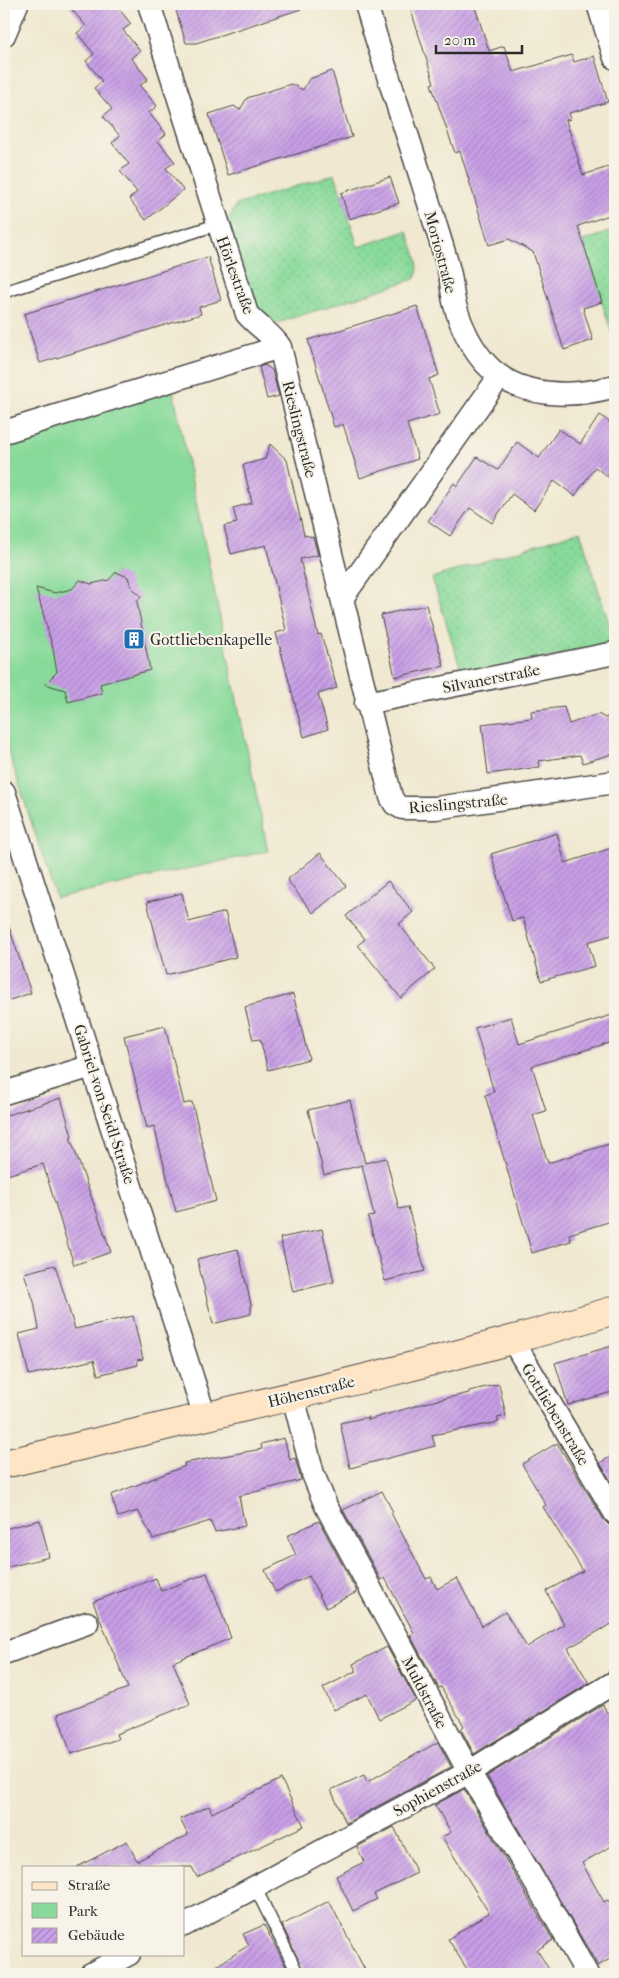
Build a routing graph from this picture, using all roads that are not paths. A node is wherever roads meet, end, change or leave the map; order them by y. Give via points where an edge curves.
1 (17, 4) edge
2 (149, 4) edge
3 (366, 4) edge
4 (598, 4) edge
5 (4, 35) edge
6 (615, 58) edge
7 (218, 224) junction
8 (4, 292) edge
9 (280, 347) junction
10 (500, 376) junction
11 (615, 386) edge
12 (4, 432) edge
13 (342, 598) junction
14 (615, 653) edge
15 (366, 703) junction
16 (615, 782) edge
17 (4, 792) edge
18 (92, 1066) junction
19 (4, 1093) edge
20 (615, 1310) edge
21 (513, 1341) junction
22 (293, 1396) junction
23 (205, 1417) junction
24 (4, 1464) edge
25 (615, 1513) edge
26 (87, 1623) dead end
27 (4, 1654) edge
28 (615, 1682) edge
29 (469, 1772) junction
30 (255, 1887) junction
31 (185, 1924) edge
32 (125, 1956) edge
33 (91, 1974) edge
34 (298, 1974) edge
35 (587, 1974) edge

1 - 5 street
2 - 7 street, Hörlestraße
3 - 10 street, Moriostraße via 450,275 460,320 478,354
4 - 6 street
7 - 8 lane
7 - 9 street, Hörlestraße via 247,314
9 - 12 street
9 - 13 street, Rieslingstraße
10 - 11 street, Moriostraße via 526,388 558,394
10 - 13 street
13 - 15 street, Rieslingstraße
14 - 15 street, Silvanerstraße
15 - 16 street, Rieslingstraße via 391,797 402,808 476,804
17 - 18 street, Gabriel-von-Seidl-Straße
18 - 19 street
18 - 23 street, Gabriel-von-Seidl-Straße
20 - 21 main road, Höhenstraße
21 - 22 main road, Höhenstraße
21 - 25 street, Gottliebenstraße
22 - 23 main road, Höhenstraße
22 - 29 street, Muldstraße via 313,1474 326,1506
23 - 24 main road, Höhenstraße
26 - 27 street
28 - 29 street, Sophienstraße
29 - 30 street, Sophienstraße
29 - 35 street, Muldstraße
30 - 31 street, Sophienstraße
30 - 34 lane
32 - 33 street

